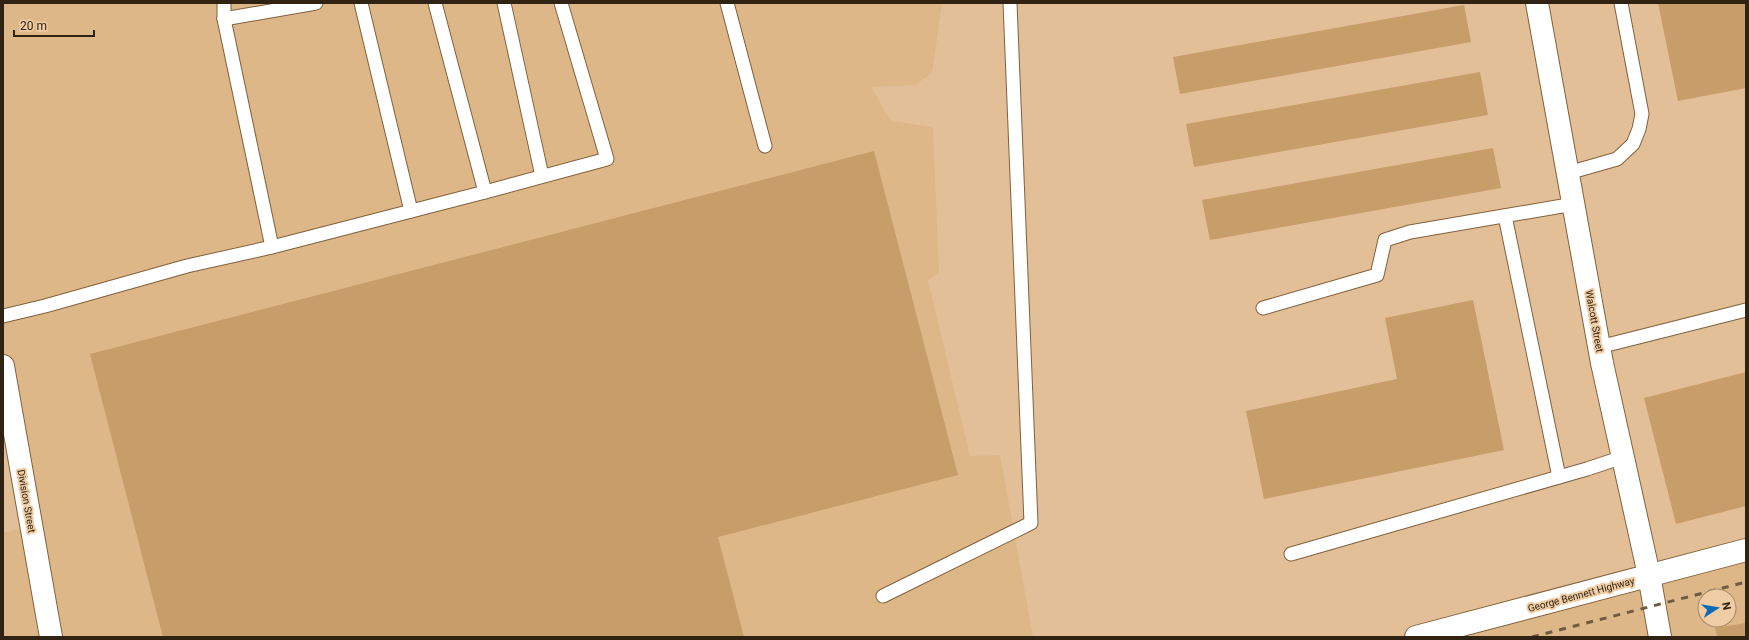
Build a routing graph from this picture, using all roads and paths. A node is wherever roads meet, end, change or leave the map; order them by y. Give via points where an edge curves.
1 (224, 3) edge
2 (316, 3) edge
3 (361, 3) edge
4 (435, 3) edge
5 (504, 3) edge
6 (561, 3) edge
7 (727, 3) edge
8 (1010, 3) edge
9 (1538, 3) edge
10 (1621, 3) edge
11 (224, 20) junction
12 (766, 146) dead end
13 (1568, 173) junction
14 (542, 176) junction
15 (485, 192) junction
16 (1574, 204) junction
17 (411, 211) junction
18 (1505, 216) junction
19 (272, 247) junction
20 (1263, 308) dead end
21 (1746, 310) edge
22 (3, 316) edge
23 (1599, 347) junction
24 (3, 366) edge
25 (1623, 457) junction
26 (1559, 477) junction
27 (1746, 550) edge
28 (1291, 554) dead end
29 (1649, 575) junction
30 (884, 596) dead end
31 (51, 637) edge
32 (1416, 637) edge
33 (1660, 637) edge

1 - 11 lane
2 - 11 lane
3 - 17 lane
4 - 15 lane
5 - 14 lane
6 - 14 lane via 606,159
7 - 12 lane
8 - 30 lane via 1031,523
9 - 13 street, Walcott Street
10 - 13 lane via 1642,114 1639,129 1633,144 1617,159
11 - 19 lane
13 - 16 street, Walcott Street
14 - 15 lane
15 - 17 lane
16 - 18 lane
16 - 23 street, Walcott Street
17 - 19 lane
18 - 20 lane via 1410,232 1385,240 1377,274
18 - 26 lane
19 - 22 lane via 187,266
21 - 23 lane
23 - 25 street, Walcott Street
24 - 31 street, Division Street
25 - 26 lane
25 - 29 street, Walcott Street
26 - 28 lane
27 - 29 street, George Bennett Highway
29 - 32 street, George Bennett Highway
29 - 33 street, Walcott Street

